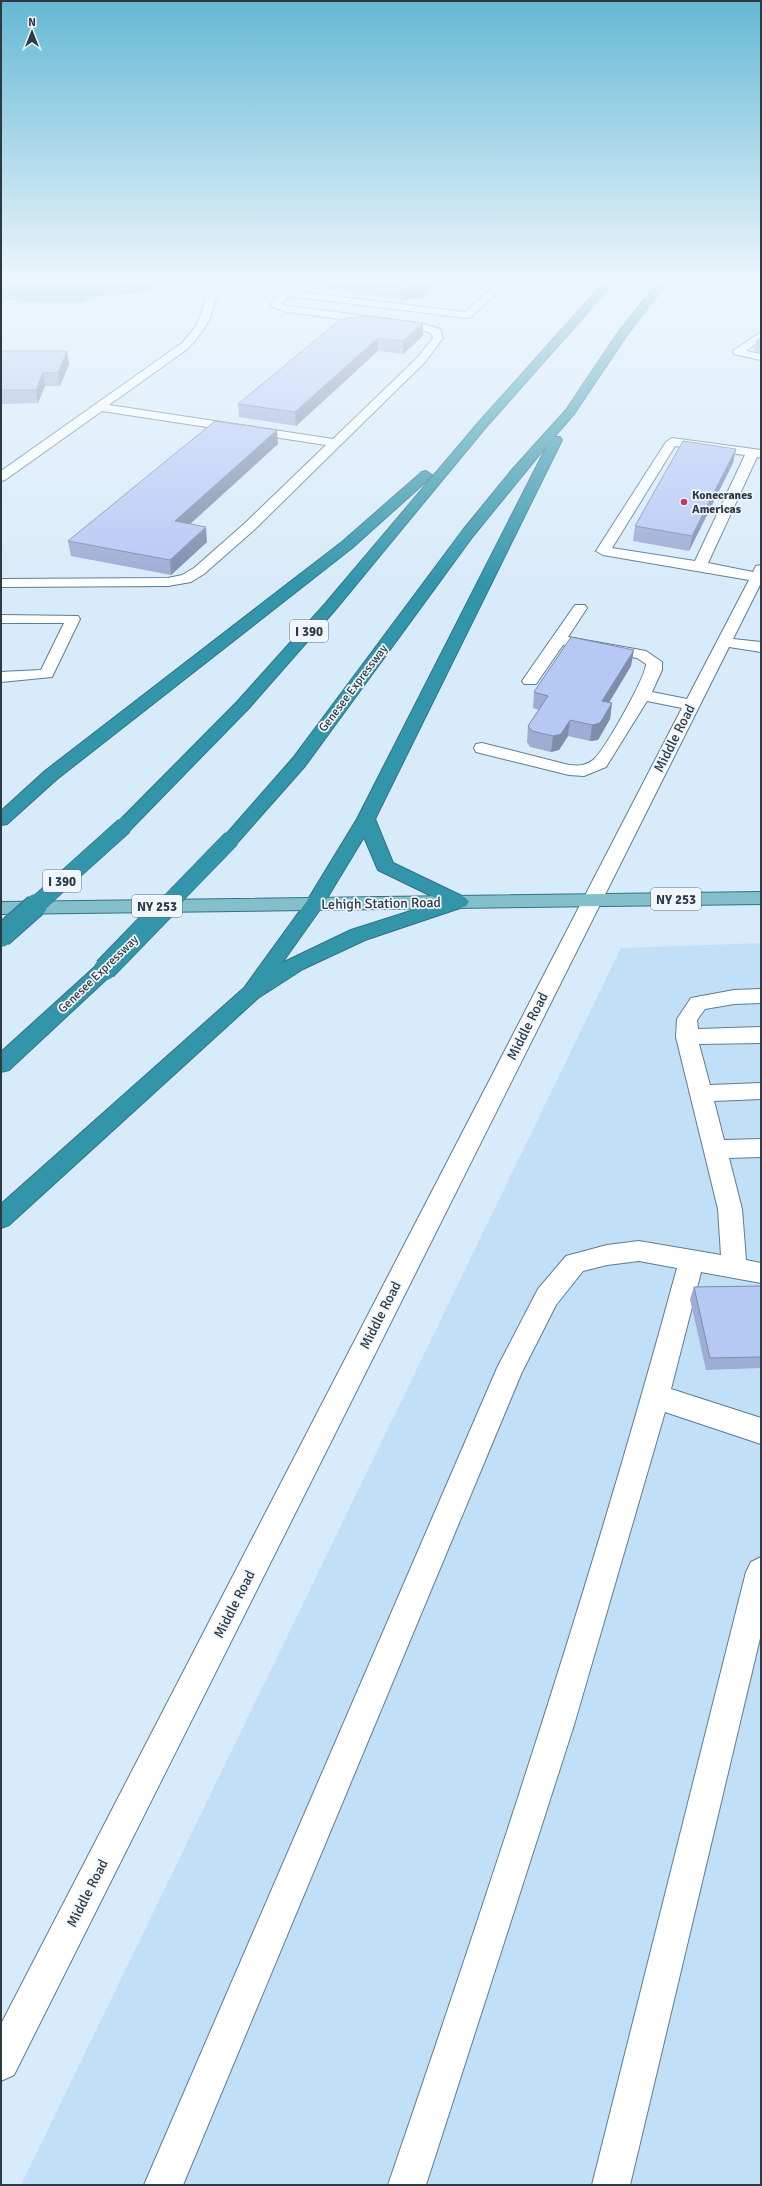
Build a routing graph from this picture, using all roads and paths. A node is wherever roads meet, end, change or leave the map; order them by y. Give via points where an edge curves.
1 (136, 380) edge
2 (400, 380) edge
3 (522, 380) edge
4 (591, 380) edge
5 (100, 407) junction
6 (570, 412) junction
7 (482, 425) junction
8 (334, 443) junction
9 (757, 454) edge
10 (1, 477) edge
11 (700, 566) junction
12 (758, 580) edge
13 (1, 583) edge
14 (580, 608) dead end
15 (1, 619) edge
16 (559, 640) junction
17 (723, 642) junction
18 (761, 647) edge
19 (1, 677) edge
20 (530, 681) dead end
21 (643, 695) junction
22 (691, 705) junction
23 (482, 748) dead end
24 (366, 819) junction
25 (1, 820) edge
26 (761, 898) edge
27 (591, 901) junction
28 (459, 902) junction
29 (314, 904) junction
30 (1, 908) edge
31 (1, 936) edge
32 (251, 993) junction
33 (761, 996) edge
34 (761, 1035) edge
35 (687, 1037) junction
36 (1, 1064) edge
37 (761, 1091) edge
38 (702, 1093) junction
39 (761, 1148) edge
40 (716, 1149) junction
41 (1, 1218) edge
42 (692, 1259) junction
43 (747, 1270) edge
44 (657, 1397) junction
45 (761, 1431) edge
46 (761, 1572) edge
47 (1, 2062) edge
48 (164, 2185) edge
49 (407, 2185) edge
50 (611, 2185) edge

1 - 5 street
2 - 8 street
3 - 7 highway, I 390
4 - 6 highway, Genesee Expressway
5 - 8 street
5 - 10 street
6 - 24 highway
6 - 36 highway, Genesee Expressway, bridge via 515,474 468,533 299,762 231,839 105,969
7 - 25 highway via 347,545 50,776
7 - 31 highway, I 390, bridge via 243,705 124,826
8 - 13 street via 249,528 186,579 168,582
9 - 11 street
9 - 11 street via 672,442 603,551
11 - 12 street
12 - 17 street, Middle Road
14 - 16 street
15 - 19 street via 74,619 47,674
16 - 20 street
16 - 21 street via 641,654 654,662 654,670
17 - 18 street
17 - 22 street, Middle Road
21 - 22 street
21 - 23 street via 600,763 584,771 569,770
22 - 27 street, Middle Road
24 - 28 highway via 385,866
24 - 29 highway
26 - 27 main road, Lehigh Station Road / NY 253
27 - 28 main road, Lehigh Station Road / NY 253
27 - 47 street, Middle Road
28 - 29 main road, Lehigh Station Road / NY 253
28 - 32 highway via 358,935 296,964
29 - 30 main road, Lehigh Station Road / NY 253
29 - 32 highway
32 - 41 highway
33 - 35 street via 698,1003 687,1019
34 - 35 street
35 - 38 street
37 - 38 street
38 - 40 street
39 - 40 street
40 - 43 street
42 - 43 street
42 - 44 street
42 - 48 street via 639,1251 608,1254 575,1263 547,1296 510,1368
44 - 45 street
44 - 49 street via 494,1925
46 - 50 street

